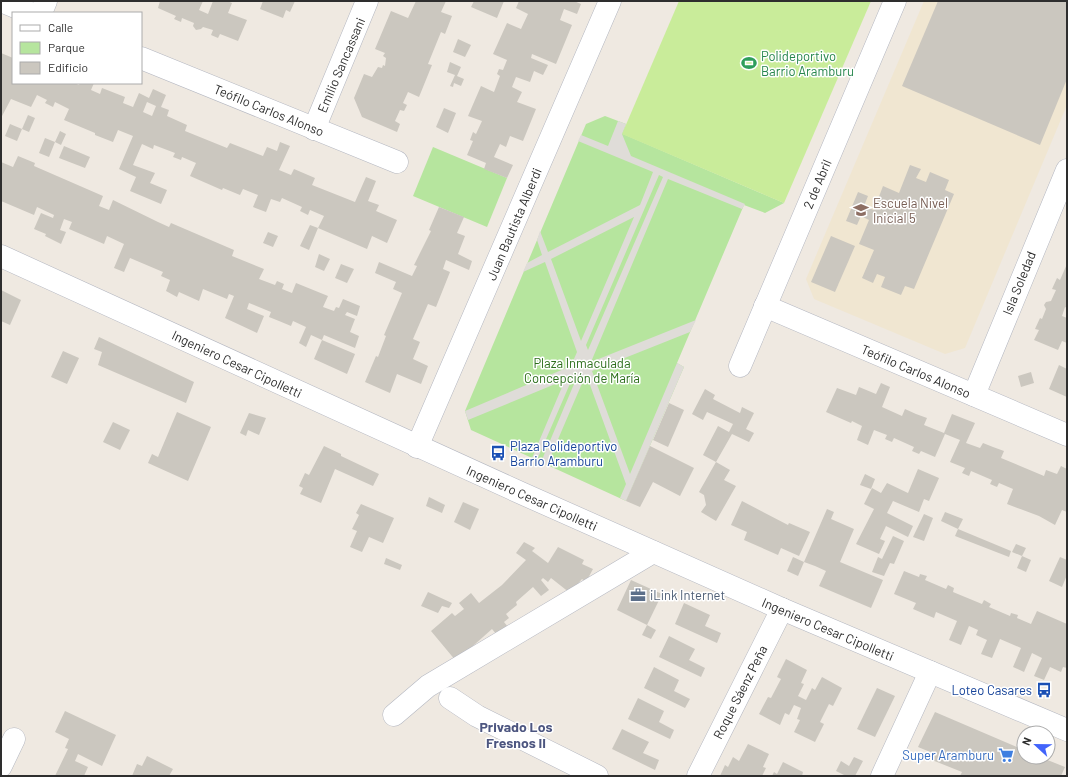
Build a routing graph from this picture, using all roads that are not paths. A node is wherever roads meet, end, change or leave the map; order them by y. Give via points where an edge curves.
1 (1, 1) edge
2 (46, 1) edge
3 (367, 1) edge
4 (610, 1) edge
5 (895, 1) edge
6 (28, 12) edge
7 (41, 12) edge
8 (142, 58) edge
9 (314, 128) junction
10 (397, 162) dead end
11 (1066, 171) edge
12 (1, 256) edge
13 (765, 306) junction
14 (740, 366) dead end
15 (974, 395) junction
16 (1067, 435) edge
17 (417, 447) junction
18 (654, 552) junction
19 (782, 609) junction
20 (930, 672) junction
21 (450, 698) dead end
22 (394, 715) dead end
23 (1067, 730) edge
24 (14, 739) dead end
25 (1, 766) edge
26 (597, 776) edge
27 (698, 776) edge
28 (882, 776) edge

1 - 6 street
2 - 7 street
3 - 9 street, Emilio Sancassani
4 - 17 street, Juan Bautista Alberdi
5 - 13 street, 2 de Abril
8 - 9 street, Teófilo Carlos Alonso
9 - 10 street, Teófilo Carlos Alonso
11 - 15 street, Isla Soledad
12 - 17 street, Ingeniero Cesar Cipolletti
13 - 14 street, 2 de Abril
13 - 15 street, Teófilo Carlos Alonso
15 - 16 street, Teófilo Carlos Alonso
17 - 18 street, Ingeniero Cesar Cipolletti
18 - 19 street, Ingeniero Cesar Cipolletti
18 - 22 street via 428,686
19 - 20 street, Ingeniero Cesar Cipolletti
19 - 27 street, Roque Sáenz Peña
20 - 23 street, Ingeniero Cesar Cipolletti
20 - 28 street
21 - 26 street via 477,716
24 - 25 street

